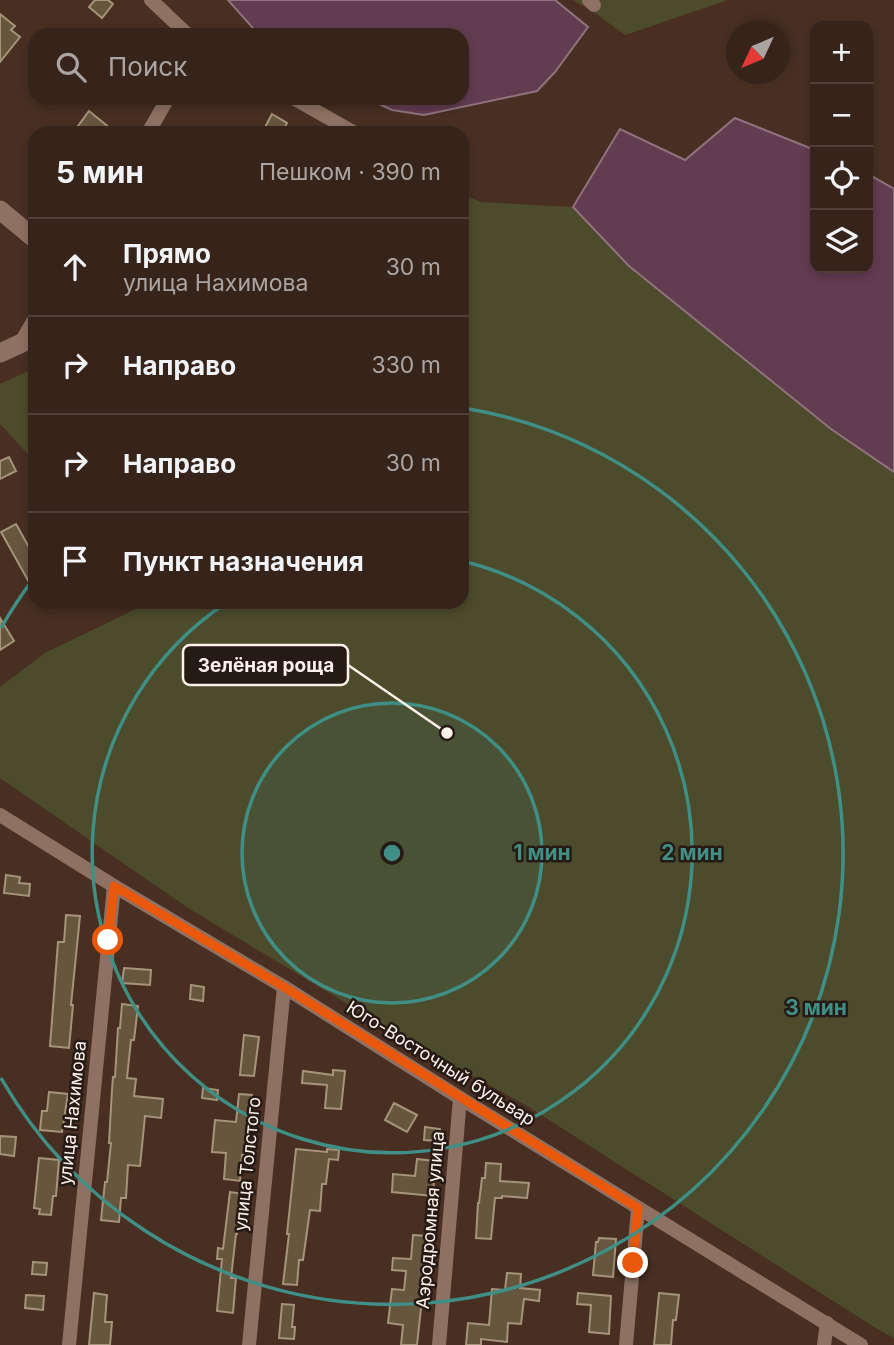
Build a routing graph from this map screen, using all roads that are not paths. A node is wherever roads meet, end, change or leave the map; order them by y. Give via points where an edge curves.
1 (151, 0) edge
2 (181, 28) edge
3 (163, 105) edge
4 (305, 105) edge
5 (152, 126) edge
6 (343, 126) edge
7 (0, 210) edge
8 (28, 233) edge
9 (28, 341) edge
10 (0, 353) edge
11 (0, 815) edge
12 (114, 886) junction
13 (284, 987) junction
14 (460, 1098) junction
15 (638, 1208) junction
16 (827, 1323) junction
17 (69, 1345) edge
18 (249, 1345) edge
19 (439, 1345) edge
20 (626, 1345) edge
21 (824, 1345) edge
22 (862, 1345) edge

1 - 2 street
3 - 5 street
4 - 6 street
7 - 8 street
9 - 10 street
11 - 12 street, Юго-Восточный бульвар
12 - 13 street, Юго-Восточный бульвар
12 - 17 street, улица Нахимова
13 - 14 street, Юго-Восточный бульвар
13 - 18 street, улица Толстого
14 - 15 street, Юго-Восточный бульвар
14 - 19 street, Аэродромная улица
15 - 16 street, Юго-Восточный бульвар
15 - 20 street
16 - 21 street
16 - 22 street, Юго-Восточный бульвар

